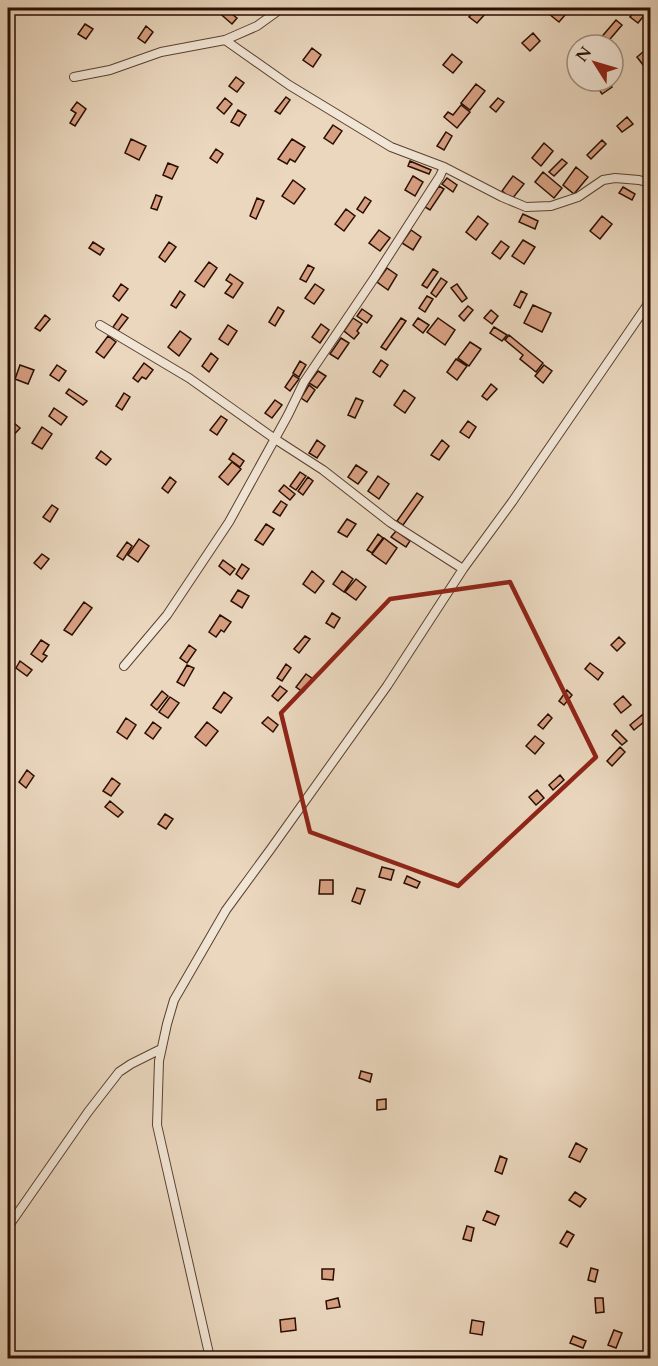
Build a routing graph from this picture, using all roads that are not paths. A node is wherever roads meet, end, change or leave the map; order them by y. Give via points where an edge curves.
1 (282, 8) edge
2 (225, 40) junction
3 (74, 77) dead end
4 (444, 167) junction
5 (651, 183) edge
6 (651, 301) edge
7 (100, 325) dead end
8 (275, 439) junction
9 (463, 569) junction
10 (124, 666) dead end
11 (161, 1049) junction
12 (8, 1227) edge
13 (210, 1359) edge

1 - 2 street via 257,26
2 - 3 street via 161,52 110,70
2 - 4 street via 289,85 391,147
4 - 5 street via 526,207 551,206 578,196 603,180
4 - 8 street via 304,382
6 - 9 street
7 - 8 street via 189,378
8 - 9 street via 323,470 391,523
8 - 10 street via 229,522 167,615
9 - 11 street via 387,686 226,910 174,1000
11 - 12 street via 119,1072
11 - 13 street via 157,1125

